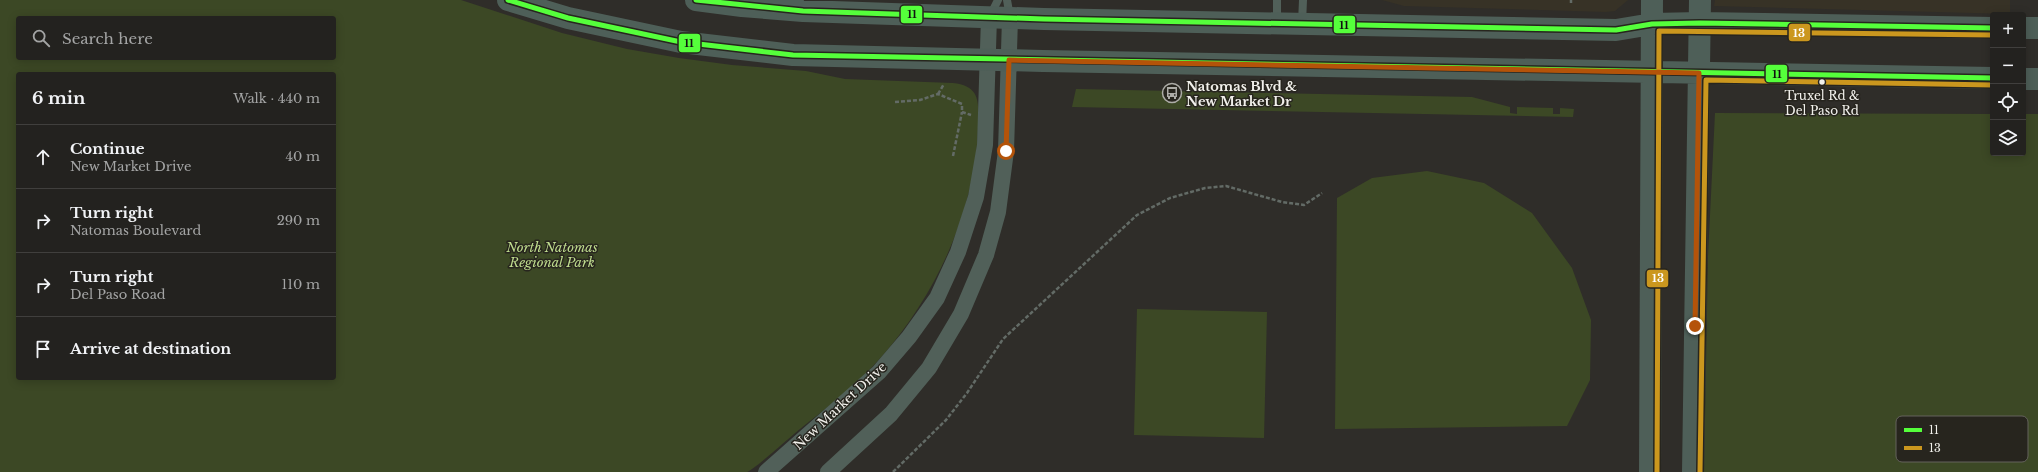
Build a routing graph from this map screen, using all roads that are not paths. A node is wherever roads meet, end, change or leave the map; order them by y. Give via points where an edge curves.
1 (508, 0) edge
2 (696, 0) edge
3 (1277, 0) edge
4 (1303, 0) edge
5 (1652, 0) edge
6 (1700, 0) edge
7 (1001, 9) edge
8 (1277, 24) junction
9 (1302, 24) junction
10 (1652, 24) junction
11 (1700, 24) junction
12 (1990, 28) edge
13 (2026, 28) edge
14 (2038, 28) edge
15 (987, 60) junction
16 (1009, 60) junction
17 (1651, 72) junction
18 (1699, 73) junction
19 (1990, 78) edge
20 (2026, 79) edge
21 (2038, 79) edge
22 (766, 472) edge
23 (828, 472) edge
24 (1650, 472) edge
25 (1693, 472) edge

1 - 15 main road via 619,30 732,49 793,55
2 - 7 main road via 803,11
3 - 8 lane
4 - 9 lane
5 - 10 main road
6 - 11 main road
7 - 8 main road
7 - 15 street, New Market Drive
7 - 16 street
8 - 9 main road
9 - 10 main road via 1616,30
10 - 11 main road
10 - 17 main road
11 - 12 main road
11 - 18 main road
13 - 14 main road
15 - 16 main road
15 - 22 street, New Market Drive via 985,145 976,197 958,252 937,298 909,337 879,372
16 - 17 main road
16 - 23 street via 1006,151 998,212 986,255 961,314 929,368 892,414
17 - 18 main road
17 - 24 main road
18 - 19 main road
18 - 25 main road
20 - 21 main road

